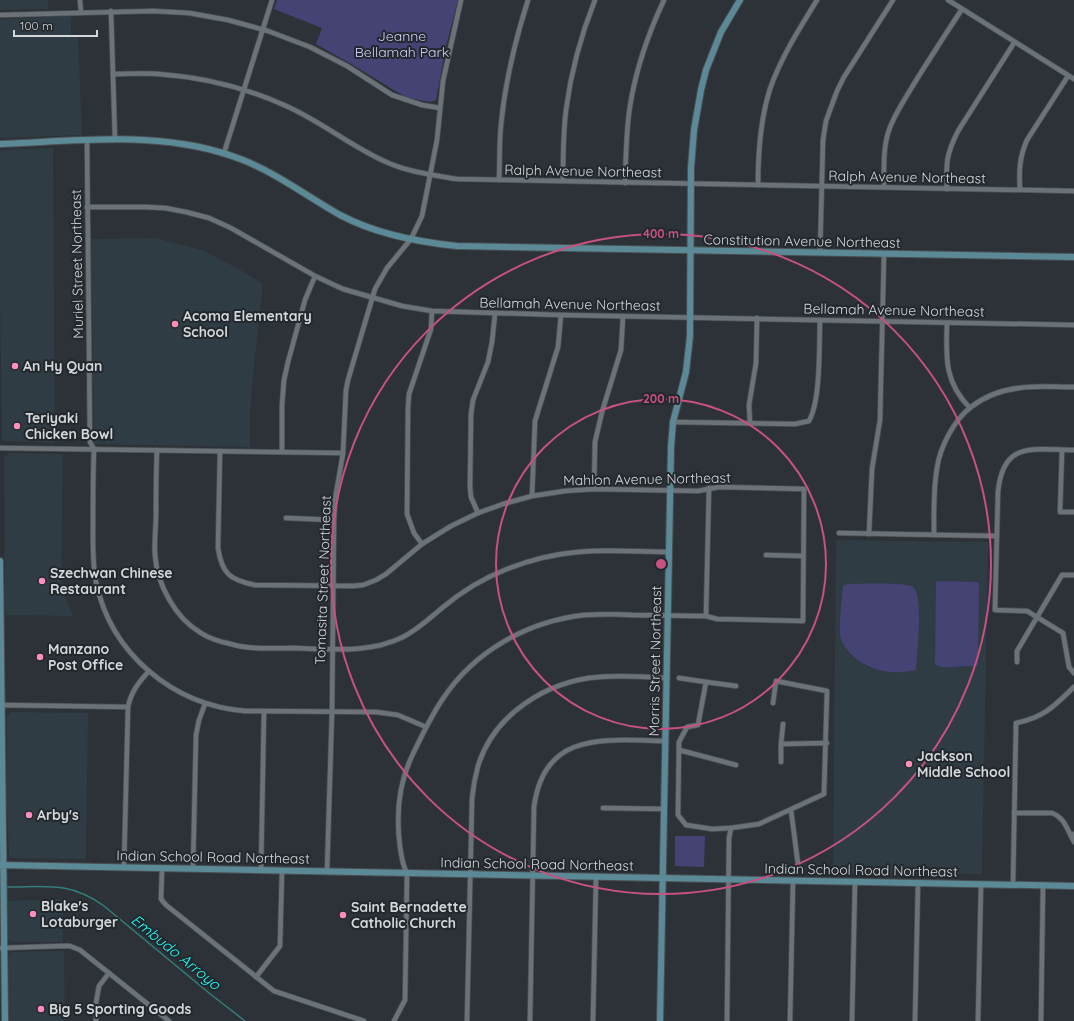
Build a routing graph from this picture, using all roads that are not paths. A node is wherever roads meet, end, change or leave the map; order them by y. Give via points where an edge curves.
1 (80, 0) edge
2 (272, 0) edge
3 (461, 0) edge
4 (528, 0) edge
5 (595, 0) edge
6 (664, 0) edge
7 (740, 0) edge
8 (818, 0) edge
9 (893, 0) edge
10 (948, 0) edge
11 (962, 9) junction
12 (111, 11) junction
13 (81, 12) junction
14 (0, 15) edge
15 (262, 29) junction
16 (1014, 43) junction
17 (112, 74) junction
18 (1068, 76) junction
19 (1074, 79) edge
20 (243, 90) junction
21 (440, 108) junction
22 (115, 140) junction
23 (87, 141) junction
24 (0, 144) edge
25 (224, 153) junction
26 (430, 175) junction
27 (499, 180) junction
28 (563, 181) junction
29 (625, 183) junction
30 (691, 184) junction
31 (758, 185) junction
32 (821, 186) junction
33 (884, 188) junction
34 (947, 189) junction
35 (1020, 190) junction
36 (1074, 191) edge
37 (87, 207) junction
38 (411, 239) junction
39 (691, 251) junction
40 (820, 253) junction
41 (884, 254) junction
42 (1074, 257) edge
43 (315, 276) junction
44 (372, 298) junction
45 (432, 311) junction
46 (495, 314) junction
47 (561, 315) junction
48 (623, 316) junction
49 (690, 317) junction
50 (757, 318) junction
51 (820, 320) junction
52 (883, 321) junction
53 (947, 322) junction
54 (1074, 325) edge
55 (1074, 387) edge
56 (970, 408) junction
57 (674, 422) junction
58 (750, 423) junction
59 (0, 448) edge
60 (94, 449) junction
61 (157, 450) junction
62 (1062, 450) junction
63 (1074, 450) edge
64 (220, 451) junction
65 (282, 452) junction
66 (343, 453) junction
67 (710, 488) junction
68 (594, 489) junction
69 (670, 490) junction
70 (532, 496) junction
71 (1074, 512) edge
72 (478, 513) junction
73 (286, 518) dead end
74 (334, 520) junction
75 (839, 534) dead end
76 (869, 534) junction
77 (934, 535) junction
78 (997, 536) junction
79 (422, 544) junction
80 (669, 552) junction
81 (766, 555) dead end
82 (804, 556) junction
83 (0, 561) edge
84 (1074, 575) edge
85 (333, 586) junction
86 (668, 615) junction
87 (706, 616) junction
88 (1037, 616) junction
89 (331, 649) junction
90 (1017, 662) dead end
91 (148, 671) junction
92 (1074, 673) edge
93 (666, 678) junction
94 (679, 678) dead end
95 (706, 682) junction
96 (736, 686) dead end
97 (1074, 687) edge
98 (1, 697) edge
99 (773, 703) dead end
100 (205, 704) junction
101 (1, 705) junction
102 (128, 708) junction
103 (264, 711) junction
104 (332, 712) junction
105 (784, 724) dead end
106 (426, 727) junction
107 (665, 741) junction
108 (826, 743) junction
109 (781, 744) junction
110 (679, 750) junction
111 (781, 762) dead end
112 (736, 765) dead end
113 (603, 808) dead end
114 (664, 809) junction
115 (790, 810) junction
116 (1014, 813) junction
117 (731, 828) junction
118 (1072, 835) edge
119 (1074, 842) edge
120 (798, 864) dead end
121 (2, 866) edge
122 (124, 867) junction
123 (162, 868) junction
124 (193, 869) junction
125 (261, 870) junction
126 (282, 871) junction
127 (328, 872) junction
128 (407, 873) junction
129 (470, 874) junction
130 (533, 876) junction
131 (596, 877) junction
132 (663, 878) junction
133 (730, 879) junction
134 (793, 881) junction
135 (855, 882) junction
136 (918, 883) junction
137 (981, 884) junction
138 (1013, 885) junction
139 (1043, 885) junction
140 (1074, 886) edge
141 (2, 948) edge
142 (109, 973) junction
143 (256, 977) junction
144 (5, 1021) edge
145 (96, 1021) edge
146 (169, 1021) edge
147 (364, 1021) edge
148 (394, 1021) edge
149 (467, 1021) edge
150 (530, 1021) edge
151 (593, 1021) edge
152 (660, 1021) edge
153 (727, 1021) edge
154 (790, 1021) edge
155 (852, 1021) edge
156 (915, 1021) edge
157 (978, 1021) edge
158 (1041, 1021) edge

1 - 13 street
2 - 15 street
3 - 21 street, Tomasita Street Northeast via 448,52
4 - 27 street via 510,61 501,126
5 - 28 street via 571,79 566,111
6 - 29 street via 651,28 634,84 627,129
7 - 30 street, Morris Street Northeast via 720,32 701,90 694,130
8 - 31 street via 777,70 770,89 758,152
9 - 32 street via 837,91 826,121
10 - 11 street
11 - 16 street
11 - 33 street via 892,124 885,151
12 - 13 street
12 - 15 street via 190,13
12 - 17 street
13 - 14 street
15 - 20 street
15 - 21 street via 310,47 347,66 392,95
16 - 18 street
16 - 34 street via 952,143 947,163
17 - 20 street, Ralph Avenue Northeast via 180,76
17 - 22 street
18 - 19 street
18 - 35 street via 1027,140 1022,152
20 - 25 street
20 - 26 street, Ralph Avenue Northeast via 312,118 385,162
21 - 26 street, Tomasita Street Northeast
22 - 23 street, Constitution Avenue Northeast
22 - 25 street, Constitution Avenue Northeast via 170,142
23 - 24 street, Constitution Avenue Northeast
23 - 37 street, Muriel Street Northeast
25 - 38 street, Constitution Avenue Northeast via 265,170 351,220
26 - 27 street, Ralph Avenue Northeast via 457,179
26 - 38 street, Tomasita Street Northeast via 422,216
27 - 28 street, Ralph Avenue Northeast
28 - 29 street, Ralph Avenue Northeast
29 - 30 street, Ralph Avenue Northeast
30 - 31 street, Ralph Avenue Northeast
30 - 39 street, Morris Street Northeast
31 - 32 street, Ralph Avenue Northeast
32 - 33 street, Ralph Avenue Northeast
32 - 40 street
33 - 34 street, Ralph Avenue Northeast
34 - 35 street, Ralph Avenue Northeast
35 - 36 street, Ralph Avenue Northeast
37 - 43 street, Bellamah Avenue Northeast via 165,208 209,218 255,240
37 - 60 street, Muriel Street Northeast via 90,442
38 - 39 street, Constitution Avenue Northeast via 457,246
38 - 44 street, Tomasita Street Northeast via 380,279
39 - 40 street, Constitution Avenue Northeast
39 - 49 street, Morris Street Northeast
40 - 41 street, Constitution Avenue Northeast
41 - 42 street, Constitution Avenue Northeast
41 - 52 street
43 - 44 street, Bellamah Avenue Northeast via 343,289
43 - 65 street via 305,300 284,380
44 - 45 street, Bellamah Avenue Northeast
44 - 66 street, Tomasita Street Northeast via 346,390
45 - 46 street, Bellamah Avenue Northeast
45 - 79 street via 430,329 409,394 408,408 407,514 414,533
46 - 47 street, Bellamah Avenue Northeast
46 - 72 street via 488,362 473,400 471,414 470,488
47 - 48 street, Bellamah Avenue Northeast
47 - 70 street via 558,347 535,421
48 - 49 street, Bellamah Avenue Northeast
48 - 68 street via 621,350 595,442
49 - 50 street, Bellamah Avenue Northeast
49 - 57 street, Morris Street Northeast via 686,372
50 - 51 street, Bellamah Avenue Northeast
50 - 58 street via 756,363 749,405
51 - 52 street, Bellamah Avenue Northeast
51 - 58 street via 818,381 813,414 809,421 795,424
52 - 53 street, Bellamah Avenue Northeast
52 - 76 street via 880,420 872,468
53 - 54 street, Bellamah Avenue Northeast
53 - 56 street via 946,362 949,374 959,395
55 - 56 street via 1007,390
56 - 77 street via 955,425 939,458 934,500
57 - 58 street
57 - 69 street, Morris Street Northeast
59 - 60 street
60 - 61 street
60 - 91 street, Muriel Street Northeast via 92,554 96,582 108,617 119,638
61 - 64 street
61 - 89 street via 155,556 162,582 175,609 201,633 232,645
62 - 63 street
62 - 71 street via 1060,512
62 - 78 street via 1021,451 1007,461 999,479
64 - 65 street
64 - 85 street, Mahlon Avenue Northeast via 218,548 220,559 229,575 240,582 255,585
65 - 66 street
66 - 74 street, Tomasita Street Northeast
67 - 69 street, Mahlon Avenue Northeast via 698,491
67 - 82 street, Mahlon Avenue Northeast via 804,489
67 - 87 street
68 - 69 street, Mahlon Avenue Northeast
68 - 70 street, Mahlon Avenue Northeast via 565,490
69 - 80 street, Morris Street Northeast
70 - 72 street, Mahlon Avenue Northeast
72 - 79 street, Mahlon Avenue Northeast
73 - 74 street
74 - 85 street, Tomasita Street Northeast
75 - 76 street
76 - 77 street
77 - 78 street
78 - 88 street via 995,610 1027,611
79 - 85 street, Mahlon Avenue Northeast via 376,580 363,585
80 - 86 street, Morris Street Northeast
80 - 89 street via 579,552 528,562 501,572 467,590 404,637 375,647
81 - 82 street
82 - 87 street via 803,621 717,620
83 - 98 street
84 - 88 street via 1062,575
85 - 89 street, Tomasita Street Northeast
86 - 87 street
86 - 93 street, Morris Street Northeast
86 - 106 street via 601,614 574,617 552,621 516,635 485,654 453,684
88 - 90 street via 1017,651
88 - 92 street via 1063,633 1069,667
89 - 104 street, Tomasita Street Northeast
91 - 100 street, Muriel Street Northeast via 175,690
91 - 102 street via 135,686
93 - 107 street, Morris Street Northeast
93 - 129 street via 599,677 566,682 525,703 509,717 499,728 478,765 472,799
94 - 95 street
95 - 96 street
95 - 110 street via 698,725 687,727 679,742
97 - 116 street via 1048,711 1030,720 1016,723
98 - 101 street
99 - 108 street via 776,681 828,691
100 - 103 street, Muriel Street Northeast via 232,710
100 - 124 street via 196,735
101 - 102 street
101 - 121 street
102 - 122 street
103 - 104 street, Muriel Street Northeast
103 - 125 street
104 - 106 street, Muriel Street Northeast via 398,715
104 - 127 street, Tomasita Street Northeast
105 - 109 street
106 - 128 street via 406,768 399,801 398,831 403,865
107 - 114 street, Morris Street Northeast
107 - 130 street via 595,741 569,749 556,758 540,779 536,792
108 - 109 street
108 - 115 street via 824,794
109 - 111 street
110 - 112 street
110 - 117 street via 678,815 686,825 712,829
113 - 114 street
114 - 132 street, Morris Street Northeast
115 - 117 street via 759,824
115 - 120 street
116 - 118 street via 1058,815
116 - 138 street
117 - 133 street
118 - 119 street
121 - 122 street, Indian School Road Northeast
121 - 141 street
122 - 123 street, Indian School Road Northeast
123 - 124 street, Indian School Road Northeast
123 - 143 street via 162,899 166,905
124 - 125 street, Indian School Road Northeast
125 - 126 street, Indian School Road Northeast
126 - 127 street, Indian School Road Northeast
126 - 143 street via 280,946
127 - 128 street, Indian School Road Northeast
128 - 129 street, Indian School Road Northeast
128 - 148 street via 405,1000
129 - 130 street, Indian School Road Northeast
129 - 149 street
130 - 131 street, Indian School Road Northeast
130 - 150 street
131 - 132 street, Indian School Road Northeast
131 - 151 street
132 - 133 street, Indian School Road Northeast
132 - 152 street, Morris Street Northeast
133 - 134 street, Indian School Road Northeast
133 - 153 street
134 - 135 street, Indian School Road Northeast
134 - 154 street
135 - 136 street, Indian School Road Northeast
135 - 155 street
136 - 137 street, Indian School Road Northeast
136 - 156 street
137 - 138 street, Indian School Road Northeast
137 - 157 street
138 - 139 street, Indian School Road Northeast
139 - 140 street, Indian School Road Northeast
139 - 158 street
141 - 142 street via 70,946 80,950
141 - 144 street
142 - 145 street via 99,986
142 - 146 street
143 - 147 street via 274,992

